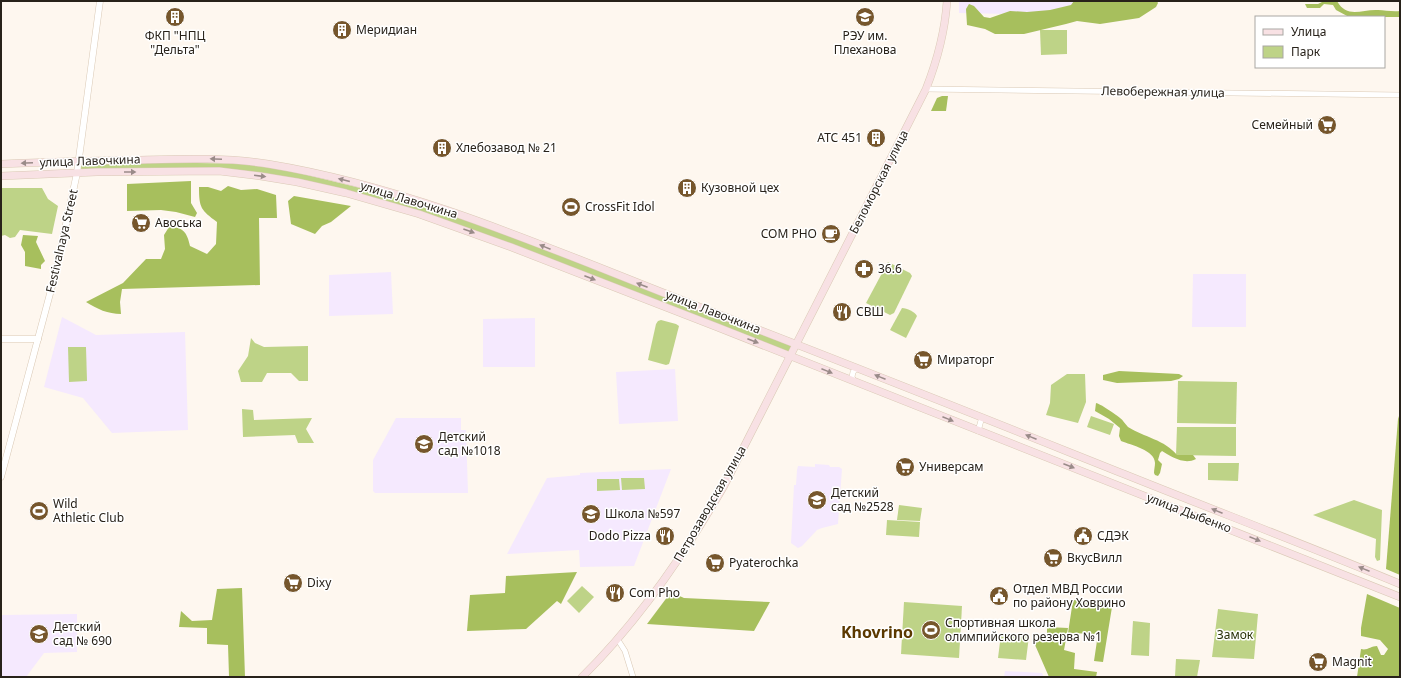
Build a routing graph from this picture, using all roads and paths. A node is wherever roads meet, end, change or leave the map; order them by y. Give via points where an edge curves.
1 (100, 1) edge
2 (947, 1) edge
3 (926, 89) junction
4 (1400, 95) edge
5 (80, 161) junction
6 (1, 164) edge
7 (77, 173) junction
8 (1, 176) edge
9 (422, 203) junction
10 (437, 208) junction
11 (419, 214) junction
12 (433, 218) junction
13 (1, 339) edge
14 (38, 339) junction
15 (797, 344) junction
16 (791, 356) junction
17 (861, 370) junction
18 (856, 382) junction
19 (982, 417) junction
20 (978, 431) junction
21 (1, 477) edge
22 (1400, 584) edge
23 (1400, 596) edge
24 (618, 640) junction
25 (582, 677) edge
26 (633, 677) edge

1 - 5 street, Festivalnaya Street
2 - 3 main road, Беломорская улица via 940,46
3 - 4 street, Левобережная улица
3 - 15 main road, Беломорская улица
5 -> 6 main road, улица Лавочкина
5 - 7 street, Festivalnaya Street
9 -> 5 main road, улица Лавочкина via 300,170 222,159
7 - 8 main road, улица Лавочкина
7 -> 11 main road, улица Лавочкина via 219,172 260,176 346,193
7 - 14 street, Festivalnaya Street
9 - 10 main road, улица Лавочкина
9 - 11 street via 426,210
10 - 12 street via 430,211
15 -> 10 main road, улица Лавочкина
11 - 12 main road, улица Лавочкина
12 -> 16 main road, улица Лавочкина
13 - 14 street
14 - 21 street, Festivalnaya Street
15 - 16 main road, Беломорская улица
15 - 17 main road, улица Дыбенко
16 -> 18 main road, улица Дыбенко
16 - 24 main road, Петрозаводская улица via 724,486 695,535
17 - 18 street via 854,370 852,374 852,379
19 -> 17 main road, улица Дыбенко
18 -> 20 main road, улица Дыбенко
19 - 20 street
22 -> 19 main road, улица Дыбенко
20 -> 23 main road, улица Дыбенко
24 - 25 main road, Петрозаводская улица
24 - 26 street via 625,651

